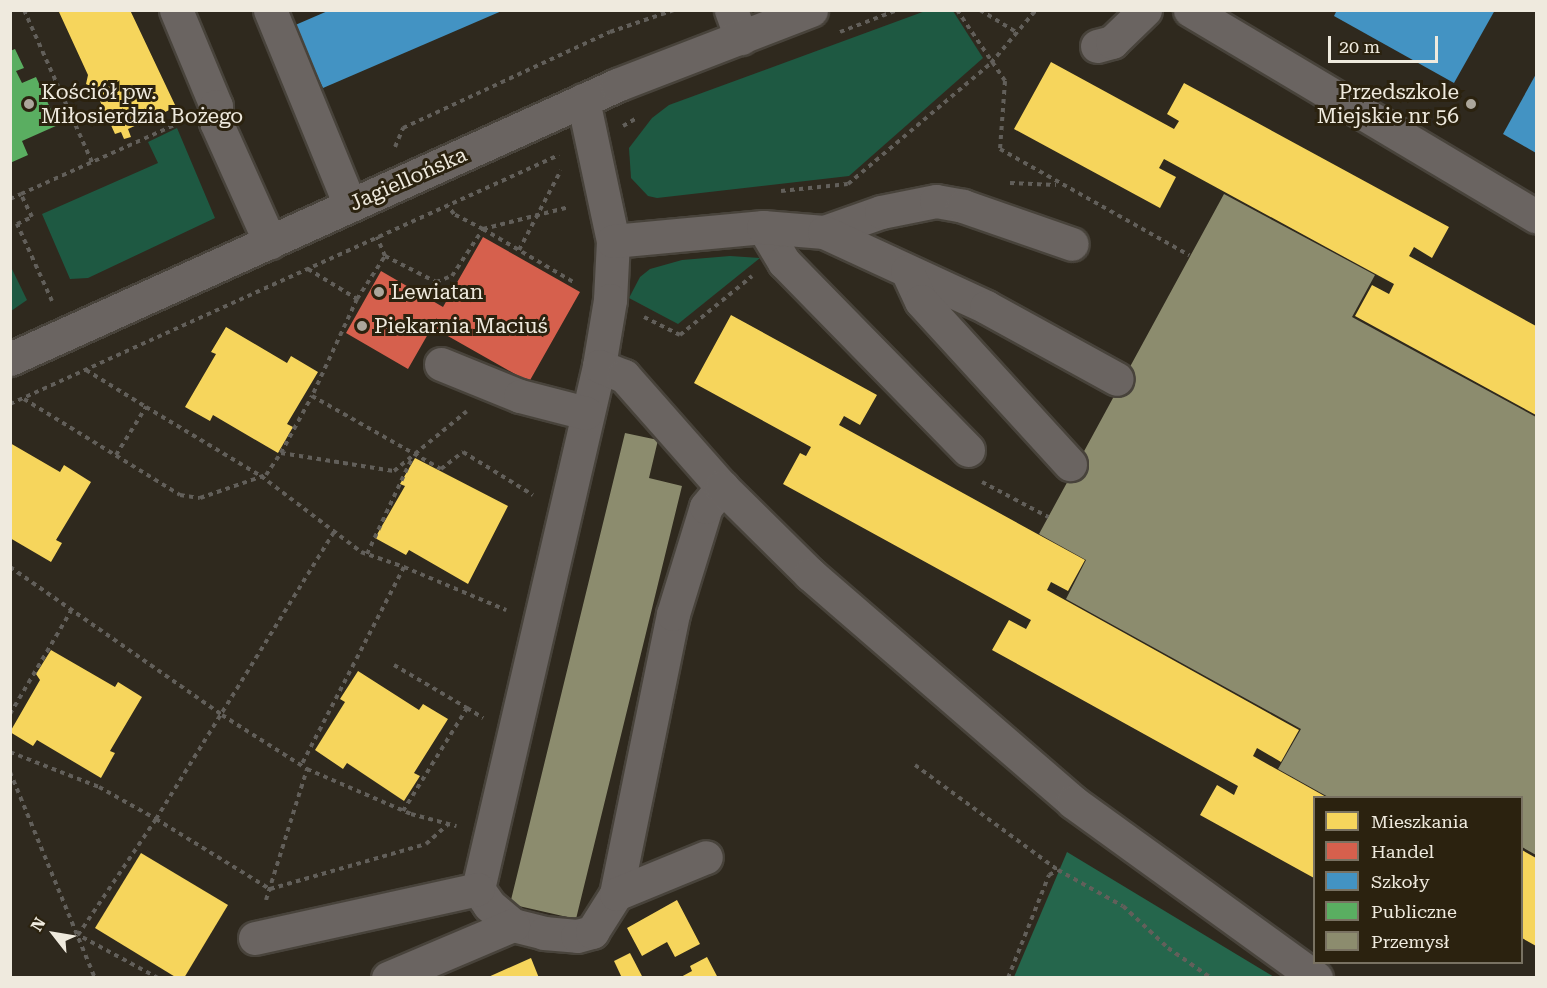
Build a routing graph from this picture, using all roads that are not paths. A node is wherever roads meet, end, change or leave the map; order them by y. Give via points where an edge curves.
1 (176, 10) edge
2 (270, 10) edge
3 (811, 10) edge
4 (1145, 10) edge
5 (1190, 10) edge
6 (736, 24) edge
7 (1097, 46) dead end
8 (583, 100) junction
9 (350, 206) junction
10 (1536, 216) edge
11 (763, 227) junction
12 (824, 232) junction
13 (613, 241) junction
14 (270, 242) junction
15 (1072, 244) dead end
16 (907, 271) junction
17 (10, 359) edge
18 (441, 364) dead end
19 (599, 366) junction
20 (1117, 379) dead end
21 (586, 413) junction
22 (1070, 464) dead end
23 (971, 465) road end
24 (722, 487) junction
25 (706, 857) dead end
26 (478, 889) junction
27 (616, 894) junction
28 (513, 925) junction
29 (255, 938) road end
30 (388, 978) edge
31 (1316, 978) edge

1 - 14 street via 216,106 216,122
2 - 9 street
3 - 6 street, Jagiellońska
4 - 7 street via 1112,42
5 - 10 street
6 - 8 street, Jagiellońska
8 - 9 street, Jagiellońska
8 - 13 street via 603,137
9 - 14 street, Jagiellońska
11 - 12 street
11 - 13 street
11 - 23 street via 784,262
12 - 15 street via 882,212 936,201 963,206
12 - 16 street
13 - 19 street via 610,300
14 - 17 street, Jagiellońska
16 - 20 street via 986,307
16 - 22 street via 921,301
18 - 21 street via 488,385
19 - 21 street
19 - 24 street via 624,376
21 - 26 street
24 - 27 street via 706,507 673,614
24 - 31 street via 810,574 1073,802
25 - 27 street
26 - 28 street via 489,905
26 - 29 street
27 - 28 street via 592,932 577,936
28 - 30 street

